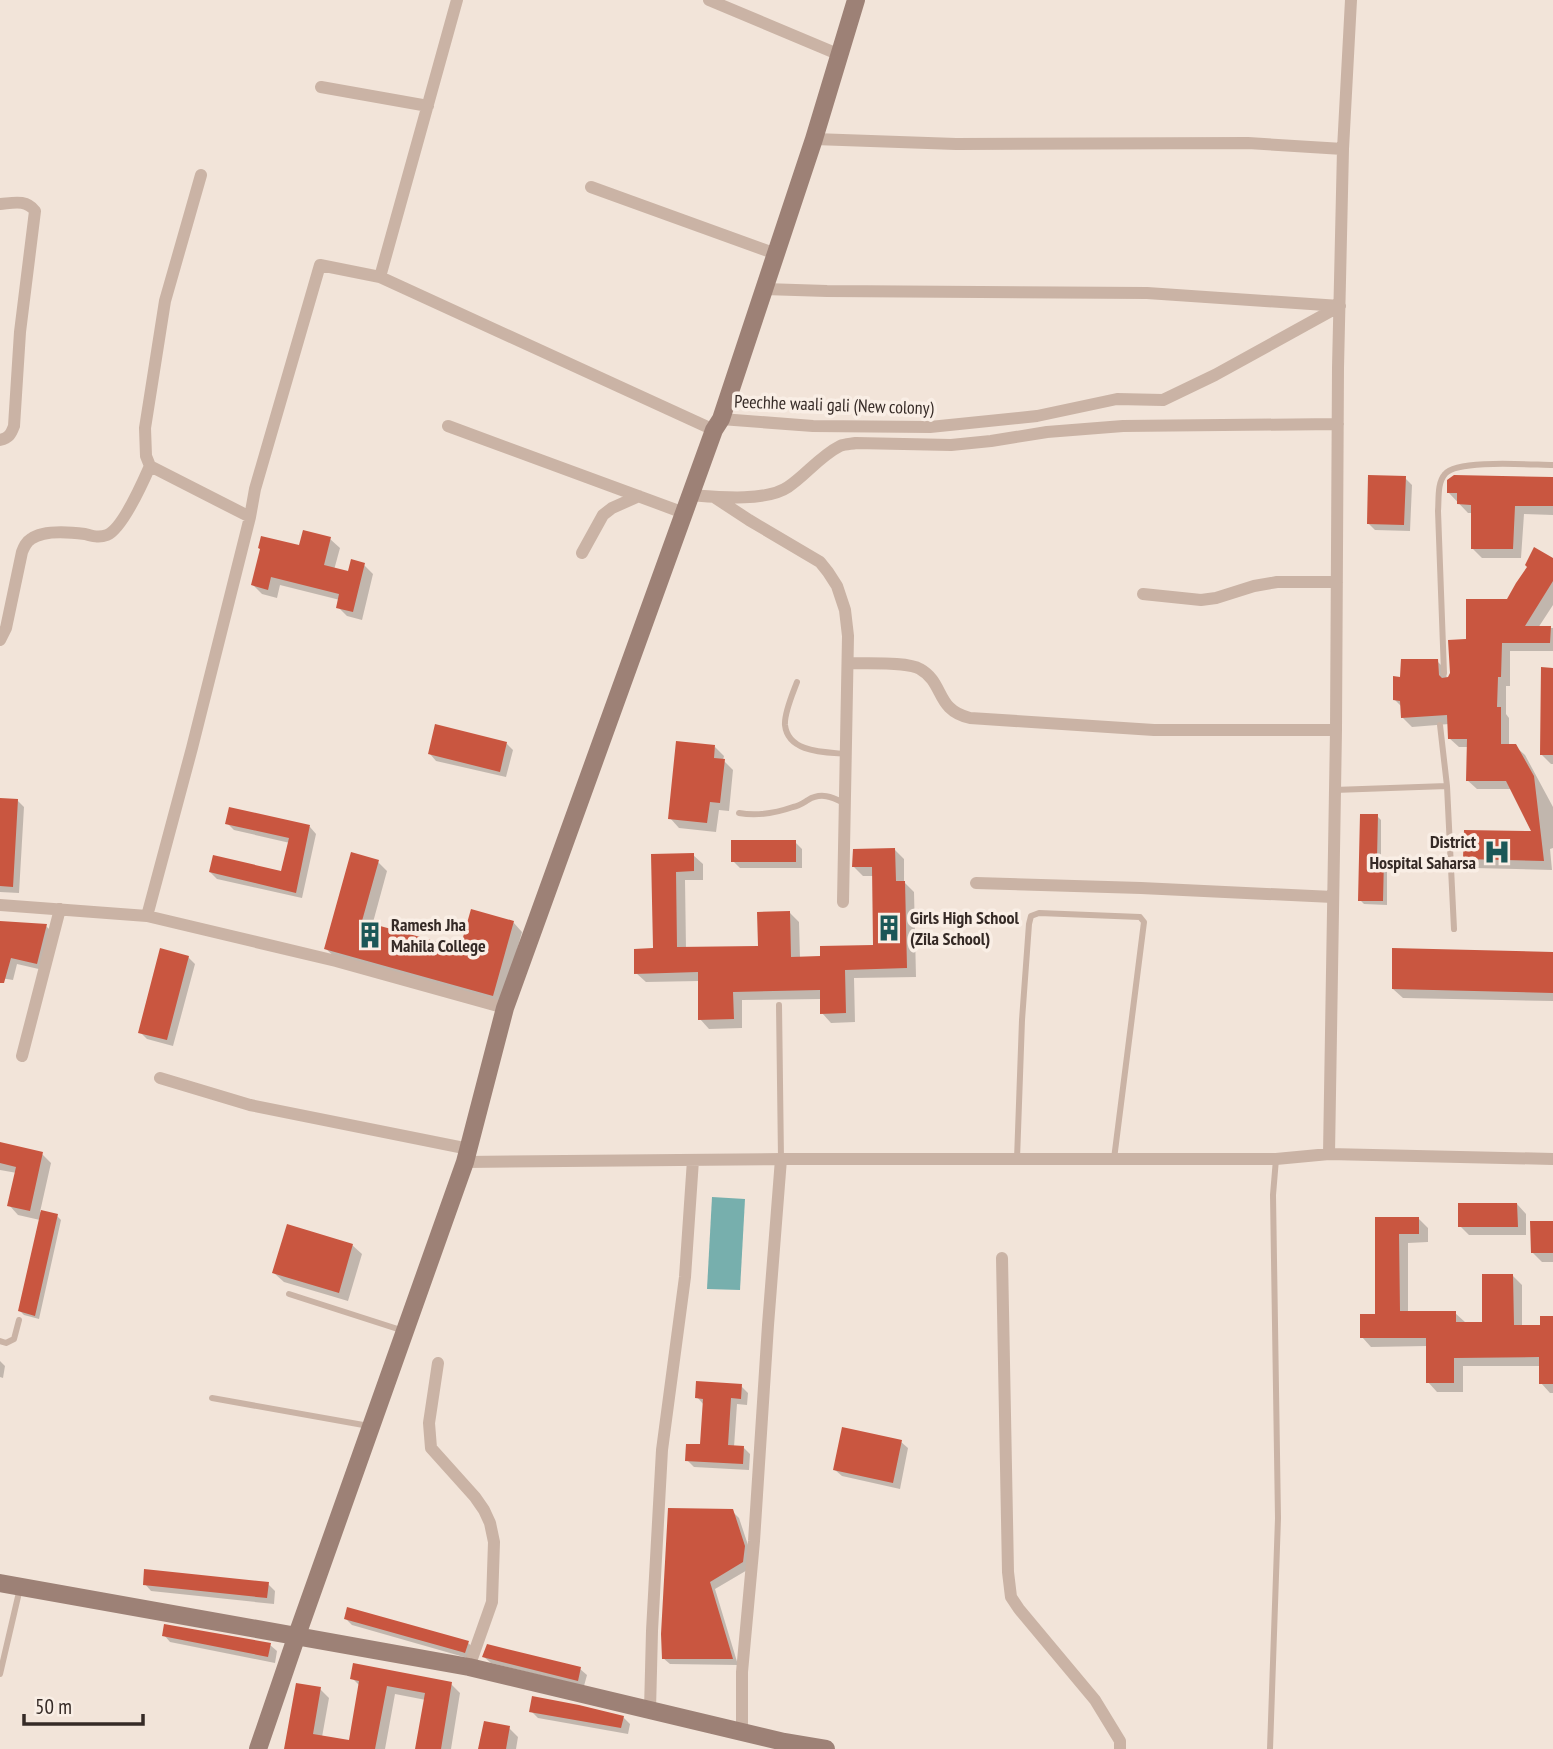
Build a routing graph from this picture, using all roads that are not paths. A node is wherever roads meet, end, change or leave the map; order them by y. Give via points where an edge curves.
1 (457, 0) edge
2 (709, 0) edge
3 (856, 0) edge
4 (1351, 0) edge
5 (840, 55) junction
6 (321, 87) dead end
7 (428, 106) junction
8 (814, 139) junction
9 (1343, 149) junction
10 (201, 175) dead end
11 (592, 187) dead end
12 (0, 204) edge
13 (776, 254) junction
14 (380, 277) junction
15 (764, 289) junction
16 (1340, 306) junction
17 (1338, 424) junction
18 (718, 425) junction
19 (448, 426) dead end
20 (0, 440) edge
21 (1553, 465) edge
22 (150, 466) junction
23 (691, 495) junction
24 (639, 496) junction
25 (714, 496) junction
26 (684, 513) junction
27 (250, 517) junction
28 (582, 553) dead end
29 (1337, 582) junction
30 (1143, 594) dead end
31 (0, 640) edge
32 (848, 663) junction
33 (1444, 673) dead end
34 (797, 682) dead end
35 (1440, 725) dead end
36 (1336, 730) junction
37 (846, 754) junction
38 (1447, 786) junction
39 (1334, 790) junction
40 (845, 803) junction
41 (739, 813) dead end
42 (976, 883) dead end
43 (1333, 897) junction
44 (843, 902) dead end
45 (0, 905) edge
46 (60, 909) junction
47 (147, 916) junction
48 (1454, 929) dead end
49 (779, 1005) dead end
50 (505, 1008) junction
51 (22, 1056) dead end
52 (160, 1079) dead end
53 (1329, 1154) junction
54 (467, 1156) junction
55 (781, 1159) junction
56 (1017, 1159) junction
57 (1114, 1159) junction
58 (1276, 1159) junction
59 (1553, 1159) edge
60 (693, 1160) junction
61 (1002, 1258) dead end
62 (289, 1294) dead end
63 (19, 1320) dead end
64 (405, 1331) junction
65 (0, 1342) edge
66 (439, 1363) dead end
67 (212, 1398) dead end
68 (371, 1426) junction
69 (0, 1583) edge
70 (20, 1587) junction
71 (297, 1635) junction
72 (469, 1667) junction
73 (0, 1674) edge
74 (650, 1710) junction
75 (742, 1732) junction
76 (258, 1749) edge
77 (825, 1749) edge
78 (1120, 1749) edge
79 (1270, 1749) edge

1 - 7 street
2 - 5 street
3 - 5 street
4 - 9 street
5 - 8 street
6 - 7 street
7 - 14 street
8 - 9 street via 956,144 1248,143
8 - 13 street
9 - 16 street
10 - 22 street via 165,300 145,428
11 - 13 street
12 - 20 street via 23,202 35,211 14,426 7,439
13 - 15 street
14 - 18 street
14 - 27 street via 320,265
15 - 16 street via 1147,293
15 - 18 street
16 - 17 street
16 - 18 street, Peechhe waali gali (New colony) via 1163,400 1116,399 1037,416 930,428
17 - 25 street via 1124,426 951,445 856,443 841,446 774,493
17 - 29 street
18 - 23 street
19 - 24 street
21 - 33 lane via 1465,466 1443,476 1438,511
22 - 27 street
22 - 31 street via 138,495 107,535 54,532 33,537 26,544
23 - 25 street
23 - 26 street
24 - 26 street
24 - 28 street via 603,516
25 - 32 street via 820,562 845,610
26 - 50 street
27 - 47 street
29 - 30 street via 1277,582 1201,600
29 - 36 street
32 - 36 street via 919,668 952,711 970,718 1154,730
32 - 37 street
34 - 37 lane via 785,723 788,736 816,752
35 - 38 lane
36 - 39 street
37 - 40 street
38 - 39 lane
38 - 48 lane
39 - 43 street
40 - 41 lane via 818,796 794,807
40 - 44 street
42 - 43 street
43 - 53 street
45 - 46 street
46 - 47 street
46 - 51 street
47 - 50 street
49 - 55 lane
50 - 54 street
52 - 54 street
53 - 58 street
53 - 59 street
54 - 60 street
54 - 64 street
55 - 56 street
55 - 60 street
55 - 75 street via 742,1672
56 - 57 street
56 - 57 lane via 1029,923 1031,916 1039,913 1140,917 1144,922
57 - 58 street
58 - 79 lane via 1278,1518
60 - 74 street via 685,1277 662,1450
61 - 78 street via 1011,1597 1095,1700 1120,1741
62 - 64 lane
63 - 65 lane via 14,1339
64 - 68 street
66 - 72 street via 429,1423 431,1448 484,1510 494,1542 492,1602
67 - 68 lane
68 - 71 street
69 - 70 street
70 - 71 street
70 - 73 lane
71 - 72 street
71 - 76 street
72 - 74 street
74 - 75 street
75 - 77 street

